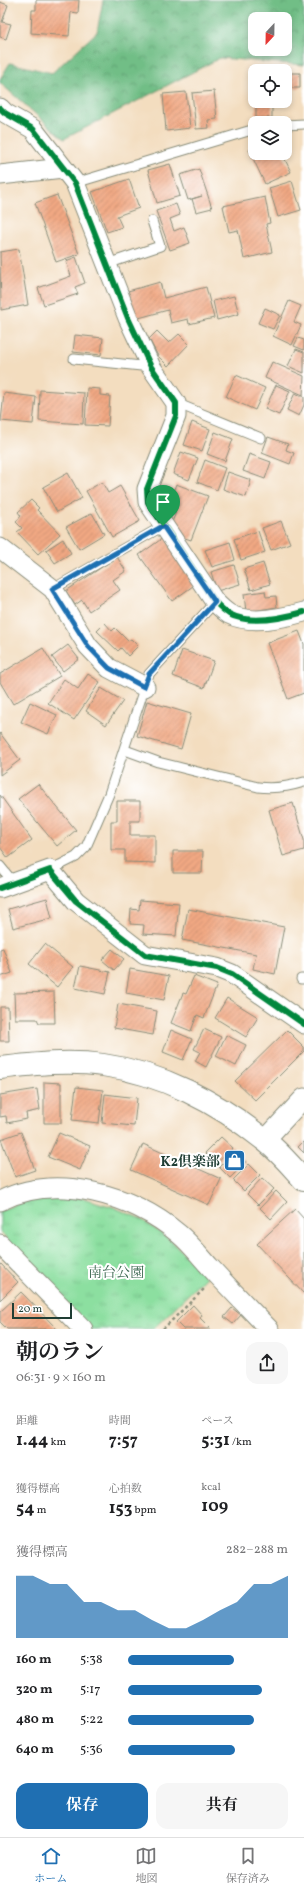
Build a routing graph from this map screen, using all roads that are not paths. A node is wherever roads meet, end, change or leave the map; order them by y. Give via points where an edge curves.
1 (0, 108) edge
2 (304, 124) edge
3 (292, 125) edge
4 (248, 131) edge
5 (63, 168) junction
6 (0, 175) edge
7 (75, 183) junction
8 (152, 221) dead end
9 (107, 264) junction
10 (74, 359) dead end
11 (151, 367) junction
12 (176, 403) junction
13 (261, 438) dead end
14 (163, 526) junction
15 (0, 548) edge
16 (52, 589) junction
17 (215, 602) junction
18 (304, 612) edge
19 (144, 687) junction
20 (125, 750) junction
21 (304, 782) edge
22 (0, 866) edge
23 (50, 870) junction
24 (7, 886) edge
25 (304, 1024) edge
26 (0, 1068) edge
27 (304, 1098) edge
28 (264, 1140) junction
29 (304, 1180) edge
30 (0, 1201) edge
31 (0, 1244) edge
32 (83, 1329) edge
33 (269, 1329) edge

1 - 5 street via 33,129
2 - 3 lane
4 - 7 lane
5 - 6 street
5 - 7 street
7 - 9 street
8 - 9 lane via 160,246
9 - 11 street
10 - 11 lane
11 - 12 street
12 - 13 lane
12 - 14 street via 176,416 147,489 148,502
14 - 16 lane
14 - 17 street
15 - 16 street
16 - 19 street via 88,646 109,668
17 - 18 street via 230,614 244,618 288,616
17 - 19 lane via 149,674
19 - 20 lane
20 - 21 lane via 158,762 258,787 292,786
20 - 23 lane via 86,847 76,857
22 - 24 lane
23 - 24 street
23 - 25 street via 76,901 144,955 217,968 232,974
26 - 28 street via 71,1062 136,1072 175,1085 214,1105
27 - 28 street
28 - 29 street
30 - 33 street via 11,1195 39,1189 58,1189 85,1191 114,1198 144,1210 179,1234
31 - 32 street

